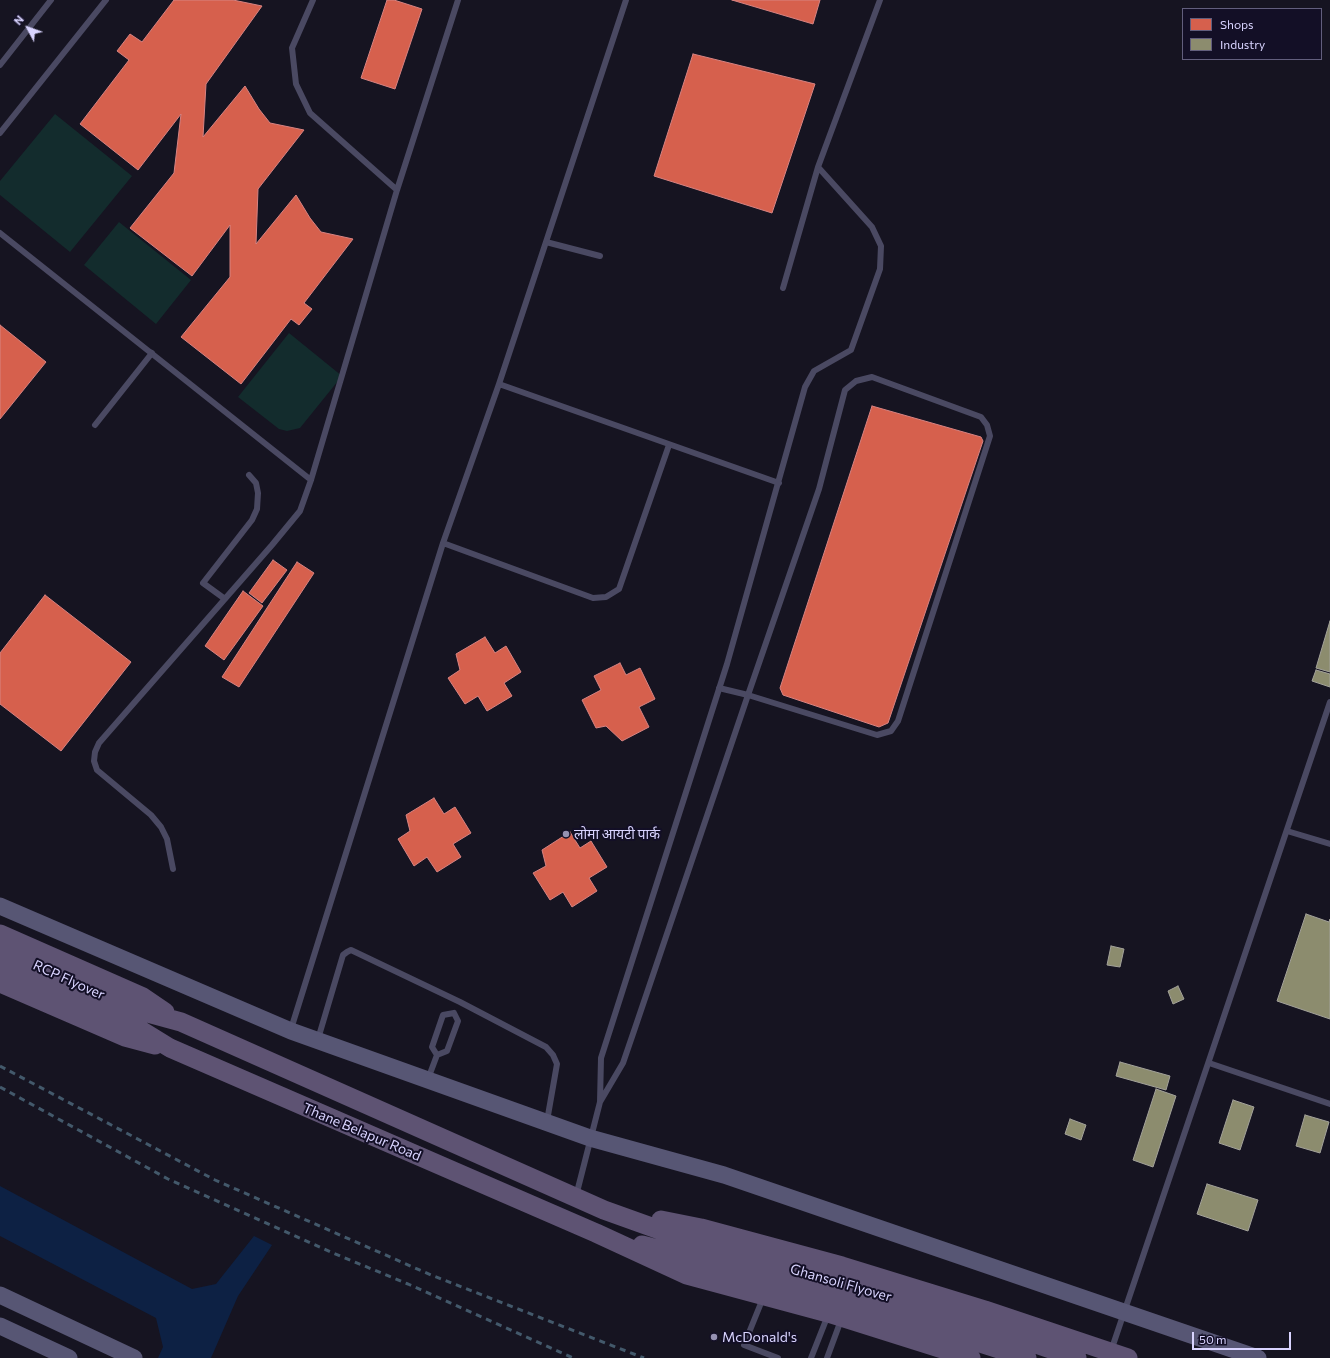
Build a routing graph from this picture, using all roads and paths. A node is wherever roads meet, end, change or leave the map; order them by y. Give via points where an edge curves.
1 (51, 0) edge
2 (106, 0) edge
3 (313, 0) edge
4 (458, 0) edge
5 (626, 0) edge
6 (880, 0) edge
7 (0, 65) edge
8 (0, 133) edge
9 (818, 167) junction
10 (397, 190) junction
11 (0, 233) edge
12 (546, 242) junction
13 (600, 256) dead end
14 (783, 288) dead end
15 (152, 353) junction
16 (498, 384) junction
17 (95, 425) dead end
18 (669, 445) junction
19 (249, 475) dead end
20 (311, 480) junction
21 (779, 483) junction
22 (443, 543) junction
23 (224, 599) junction
24 (719, 688) junction
25 (748, 695) junction
26 (1330, 702) edge
27 (1287, 831) junction
28 (1330, 844) edge
29 (173, 869) dead end
30 (0, 906) edge
31 (0, 934) edge
32 (0, 949) edge
33 (0, 966) edge
34 (0, 983) edge
35 (460, 1002) junction
36 (454, 1014) junction
37 (134, 1017) junction
38 (181, 1022) junction
39 (290, 1031) junction
40 (318, 1041) junction
41 (170, 1048) junction
42 (437, 1055) junction
43 (1208, 1063) junction
44 (428, 1080) junction
45 (600, 1102) junction
46 (1330, 1104) edge
47 (547, 1122) junction
48 (590, 1138) junction
49 (575, 1196) junction
50 (604, 1210) junction
51 (596, 1233) junction
52 (694, 1250) junction
53 (0, 1295) edge
54 (764, 1296) junction
55 (1124, 1312) junction
56 (835, 1316) junction
57 (0, 1326) edge
58 (1116, 1356) edge
59 (69, 1358) edge
60 (134, 1358) edge
61 (778, 1358) edge
62 (811, 1358) edge
63 (827, 1358) edge
64 (970, 1358) edge
65 (1027, 1358) edge
66 (1077, 1358) edge
67 (1258, 1358) edge

1 - 7 lane
2 - 8 lane
3 - 10 lane via 292,48 296,84 310,113
4 - 10 lane
5 - 12 lane
6 - 9 lane
9 - 14 lane
9 - 21 lane via 872,227 880,246 880,269 851,350 814,371 805,386
10 - 20 lane
11 - 15 lane
12 - 13 lane
12 - 16 lane
15 - 17 lane
15 - 20 lane
16 - 18 lane
16 - 22 lane
18 - 21 lane
18 - 22 lane via 619,589 606,597 593,598
19 - 23 lane via 256,483 258,493 252,520 202,582
20 - 23 lane via 300,511
21 - 24 lane
22 - 39 lane
23 - 29 lane via 99,743 95,752 97,770 151,815 161,827 167,839
24 - 25 lane
24 - 45 lane via 601,1058
25 - 25 lane via 819,489 845,390 856,381 872,378 981,417 990,436 898,721 891,731 876,735
25 - 45 lane via 622,1063
26 - 27 lane
27 - 28 lane
27 - 43 lane
30 - 39 street
31 - 38 main road via 143,997
32 - 37 main road, RCP Flyover
33 - 37 main road, RCP Flyover
34 - 41 main road via 125,1038
35 - 36 lane
35 - 40 lane via 351,950 343,956
35 - 47 lane via 546,1047 553,1055 557,1064
36 - 42 lane via 458,1021 447,1051
36 - 42 lane via 443,1015 432,1047
37 - 38 main road, Thane Belapur Road
37 - 41 main road, Thane Belapur Road
38 - 49 main road, Thane Belapur Road
39 - 40 street
40 - 44 street
41 - 51 main road, Thane Belapur Road
42 - 44 lane
43 - 46 lane
43 - 55 lane
44 - 47 street
45 - 48 lane
47 - 48 street
48 - 49 lane
48 - 55 street via 724,1175
49 - 50 main road, Thane Belapur Road
50 - 52 main road, Ghansoli Flyover
50 - 58 main road via 701,1228 842,1266 985,1310
51 - 52 main road, Ghansoli Flyover
51 - 54 main road via 687,1275
52 - 65 main road, Ghansoli Flyover
52 - 66 main road, Ghansoli Flyover via 838,1281
53 - 60 street
54 - 56 main road
54 - 61 lane via 744,1345
55 - 58 lane
55 - 67 street
56 - 62 lane
56 - 63 lane
56 - 64 main road
57 - 59 street

